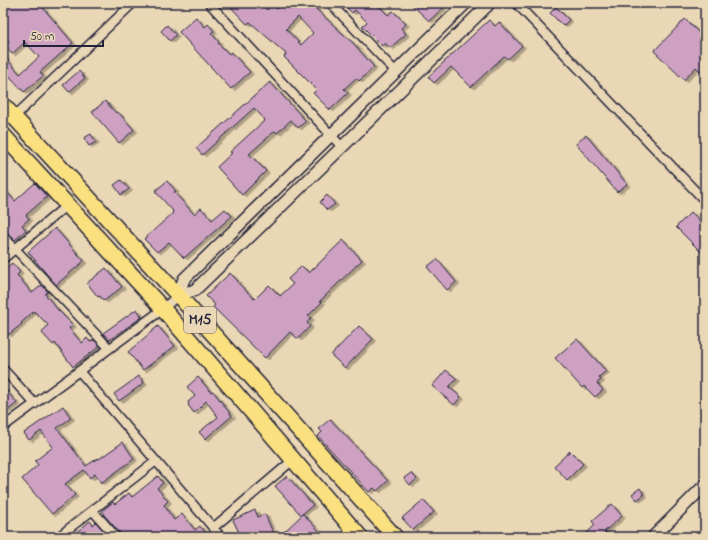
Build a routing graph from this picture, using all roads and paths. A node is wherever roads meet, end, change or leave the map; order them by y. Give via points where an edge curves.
1 (133, 3) edge
2 (209, 3) edge
3 (330, 3) edge
4 (466, 3) edge
5 (489, 3) edge
6 (516, 3) edge
7 (396, 72) junction
8 (3, 105) edge
9 (14, 117) junction
10 (3, 135) edge
11 (331, 135) junction
12 (342, 147) junction
13 (705, 200) edge
14 (67, 205) junction
15 (3, 236) edge
16 (15, 249) junction
17 (3, 259) edge
18 (178, 295) junction
19 (163, 309) junction
20 (109, 348) junction
21 (3, 369) edge
22 (79, 371) junction
23 (34, 404) junction
24 (3, 427) edge
25 (293, 460) junction
26 (156, 461) junction
27 (705, 485) edge
28 (93, 510) junction
29 (213, 528) junction
30 (58, 537) edge
31 (116, 537) edge
32 (221, 537) edge
33 (360, 537) edge
34 (395, 537) edge
35 (653, 537) edge

1 - 9 street
2 - 11 street
3 - 7 street
4 - 7 street
5 - 12 street
6 - 13 street
7 - 11 street
8 - 9 highway, M15
9 - 18 highway, M15
10 - 14 highway, M15
11 - 12 street
11 - 18 street via 184,279
12 - 18 street via 195,290
14 - 16 street
14 - 19 highway, M15
15 - 16 street
16 - 17 street
16 - 20 street
18 - 19 street
18 - 34 highway, M15
19 - 20 street
19 - 25 highway, M15
20 - 22 street
21 - 23 street
22 - 23 street
22 - 26 street
23 - 24 street
25 - 29 street
25 - 33 highway, M15
26 - 28 street
26 - 29 street
27 - 35 street
28 - 30 street
28 - 31 street
29 - 32 street

